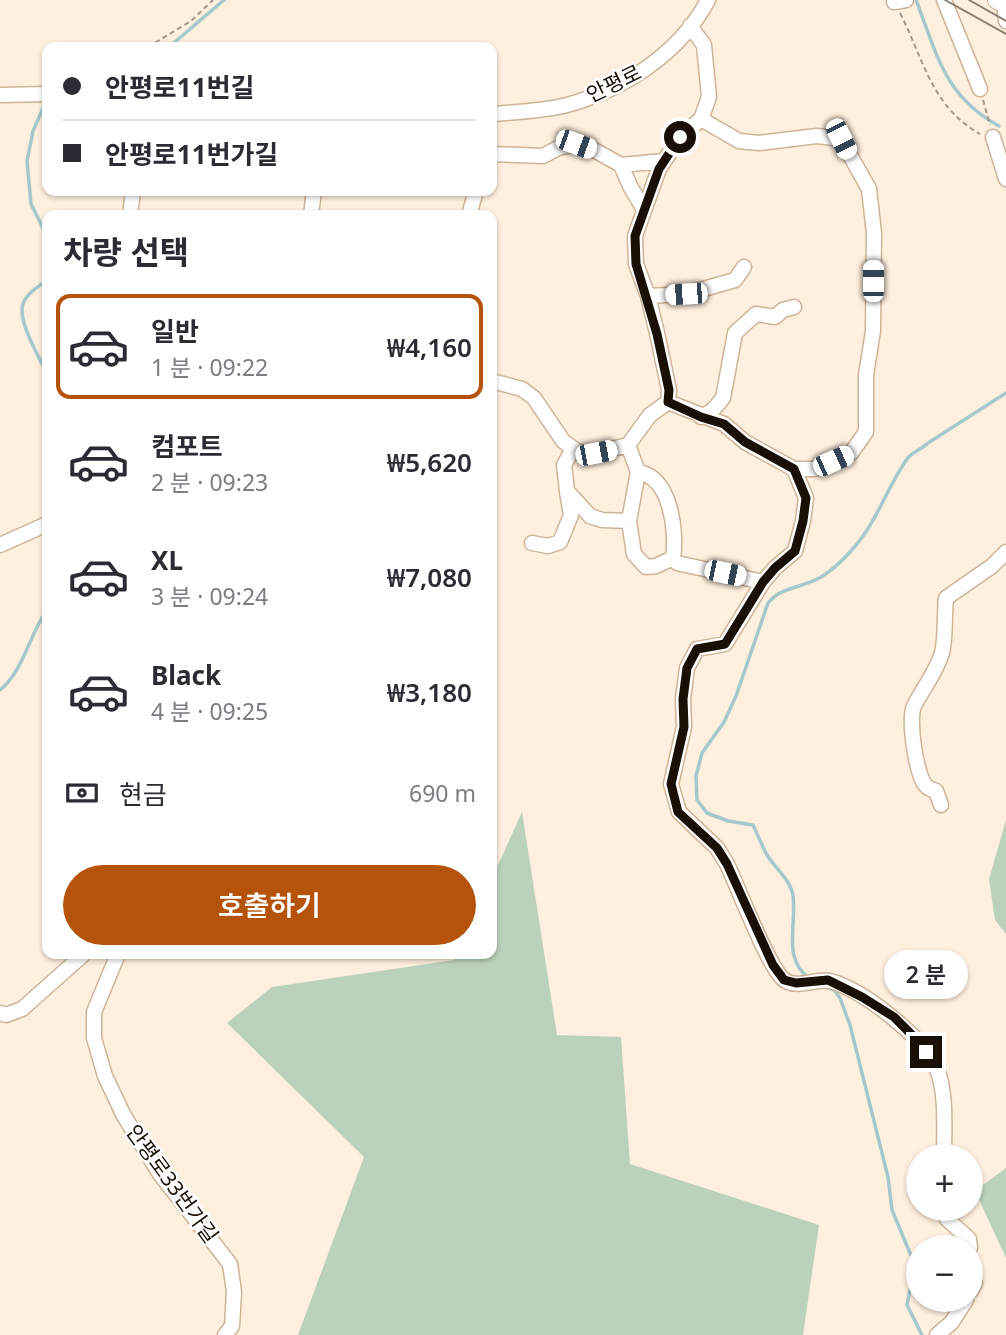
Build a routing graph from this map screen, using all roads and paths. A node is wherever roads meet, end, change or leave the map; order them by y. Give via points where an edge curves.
1 (213, 0) edge
2 (708, 0) edge
3 (944, 0) edge
4 (901, 1) edge
5 (690, 26) junction
6 (156, 42) edge
7 (980, 89) joint
8 (42, 93) edge
9 (0, 95) edge
10 (497, 113) edge
11 (701, 119) junction
12 (993, 140) junction
13 (497, 153) edge
14 (664, 162) junction
15 (621, 165) junction
16 (1006, 179) edge
17 (643, 208) junction
18 (744, 267) dead end
19 (648, 296) junction
20 (794, 307) dead end
21 (497, 382) edge
22 (668, 402) junction
23 (701, 417) junction
24 (628, 445) junction
25 (573, 449) junction
26 (794, 469) junction
27 (638, 472) junction
28 (567, 491) junction
29 (629, 521) junction
30 (42, 526) edge
31 (532, 543) dead end
32 (0, 545) edge
33 (1006, 552) edge
34 (673, 558) junction
35 (763, 582) junction
36 (941, 805) dead end
37 (78, 959) edge
38 (116, 959) edge
39 (0, 1013) edge
40 (944, 1144) edge
41 (949, 1221) edge
42 (965, 1235) edge
43 (234, 1292) junction
44 (958, 1312) edge
45 (225, 1335) edge
46 (242, 1335) edge
47 (937, 1335) edge

1 - 6 path via 191,21
2 - 5 street, 안평로
3 - 7 street
4 - 12 path via 925,74 939,99 970,128
5 - 10 street, 안평로 via 649,67 626,82 566,105
5 - 11 street via 704,45 709,82
7 - 12 path
8 - 9 street
11 - 14 street via 680,137
11 - 26 street via 739,141 841,139 869,189 874,233 873,331 866,375 866,432 851,453 814,469
12 - 16 street
13 - 15 street via 543,156 576,144
14 - 15 street
14 - 17 street
15 - 17 street
17 - 19 street via 634,250
18 - 19 street via 735,280 686,294
19 - 22 street
20 - 23 street via 775,317 756,314 735,333 723,398
21 - 25 street via 522,389 534,398
22 - 23 street
22 - 24 street via 650,415
23 - 26 street via 724,424 745,442
24 - 25 street via 596,453
24 - 27 street
25 - 28 street via 565,465
26 - 35 street via 806,498 795,551
27 - 29 street
27 - 34 street via 657,482 668,501
28 - 29 street via 590,516
28 - 31 street via 571,515 560,542 548,546
29 - 34 street via 634,554 646,567
30 - 32 street
33 - 36 street via 946,598 941,655 913,708 919,774 927,787 936,791
34 - 35 street via 677,563
35 - 40 street via 725,644 697,649 687,668 684,727 671,784 678,812 717,848 784,980 828,980 894,1017 915,1038 936,1067 944,1108
37 - 39 street via 22,1009
38 - 43 street, 안평로33번가길 via 94,1012 94,1038 105,1076 160,1174 230,1264
41 - 42 street
43 - 45 street, 안평로33번가길 via 232,1326
43 - 46 street
44 - 47 street

